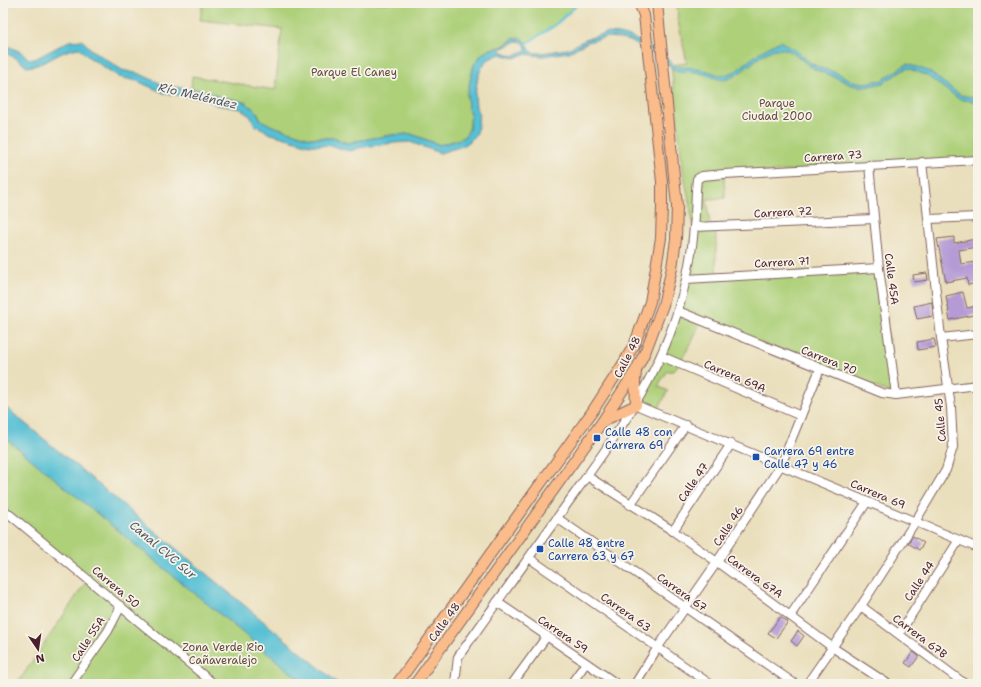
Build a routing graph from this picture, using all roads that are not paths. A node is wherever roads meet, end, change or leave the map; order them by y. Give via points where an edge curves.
1 (639, 3) edge
2 (657, 8) edge
3 (978, 160) edge
4 (922, 162) junction
5 (869, 165) junction
6 (978, 217) edge
7 (873, 219) junction
8 (929, 219) junction
9 (694, 227) junction
10 (879, 268) junction
11 (686, 279) junction
12 (678, 311) junction
13 (978, 334) edge
14 (941, 338) junction
15 (661, 356) junction
16 (820, 369) junction
17 (636, 370) junction
18 (978, 385) edge
19 (948, 388) junction
20 (896, 395) junction
21 (636, 404) junction
22 (801, 416) junction
23 (602, 422) junction
24 (686, 425) junction
25 (731, 444) junction
26 (780, 465) junction
27 (587, 476) junction
28 (867, 502) junction
29 (630, 505) junction
30 (3, 509) edge
31 (557, 518) junction
32 (915, 522) junction
33 (673, 531) junction
34 (959, 540) junction
35 (978, 548) edge
36 (528, 558) junction
37 (717, 562) junction
38 (497, 602) junction
39 (121, 606) junction
40 (861, 606) junction
41 (686, 608) junction
42 (790, 616) junction
43 (899, 634) junction
44 (547, 636) junction
45 (658, 647) junction
46 (832, 647) junction
47 (586, 663) junction
48 (71, 684) edge
49 (214, 684) edge
50 (396, 684) edge
51 (415, 684) edge
52 (455, 684) edge
53 (512, 684) edge
54 (571, 684) edge
55 (617, 684) edge
56 (635, 684) edge
57 (710, 684) edge
58 (795, 684) edge
59 (807, 684) edge
60 (888, 684) edge
61 (965, 684) edge

1 - 50 main road, Calle 48 via 644,15 662,182 661,238 650,302 635,343 592,412
2 - 17 main road, Calle 48 via 677,206 676,238 663,305
3 - 4 street, Carrera 73
4 - 5 street, Carrera 73
4 - 8 street, Calle 45
5 - 7 street, Calle 45A
5 - 9 street, Carrera 73 via 702,176 697,178
6 - 8 street
7 - 9 street, Carrera 72
7 - 10 street, Calle 45A
8 - 14 street, Calle 45
9 - 11 street
10 - 11 street, Carrera 71
10 - 20 street, Calle 45A
11 - 12 street
12 - 15 street
12 - 16 street, Carrera 70
13 - 14 street
14 - 19 street, Calle 45
15 - 21 street
15 - 22 street, Carrera 69A
16 - 20 street, Carrera 70 via 882,393
16 - 22 street, Calle 46
17 - 21 main road
17 - 23 main road, Calle 48
18 - 19 street, Carrera 70
19 - 20 street, Carrera 70
19 - 32 street, Calle 45 via 953,447 946,470
21 - 23 main road
21 - 24 street, Carrera 69
21 - 27 street
22 - 26 street, Calle 46
23 - 51 main road, Calle 48
24 - 25 street, Carrera 69
24 - 29 street
25 - 26 street, Carrera 69
25 - 33 street, Calle 47
26 - 28 street, Carrera 69
26 - 37 street, Calle 46
27 - 29 street, Carrera 67A
27 - 31 street
28 - 32 street, Carrera 69
28 - 42 street
29 - 33 street, Carrera 67A
30 - 39 street, Carrera 50
31 - 36 street
31 - 41 street, Carrera 67
32 - 34 street, Carrera 69
32 - 40 street, Calle 45
33 - 37 street, Carrera 67A
34 - 35 street, Carrera 69
34 - 43 street, Calle 44
36 - 38 street
36 - 45 street, Carrera 63
37 - 41 street, Calle 46
37 - 42 street, Carrera 67A
38 - 44 street, Carrera 59
38 - 52 street via 458,657
39 - 48 street, Calle 55A via 108,631
39 - 49 street, Carrera 50
40 - 43 street, Carrera 67B
40 - 46 street, Calle 45
41 - 45 street, Calle 46
41 - 58 street, Carrera 67
42 - 46 street, Carrera 67A
43 - 61 street, Carrera 67B
44 - 47 street, Carrera 59
44 - 53 street
45 - 56 street, Calle 46
45 - 57 street, Carrera 63
46 - 59 street, Calle 45
46 - 60 street, Carrera 67A
47 - 54 street
47 - 55 street, Carrera 59

